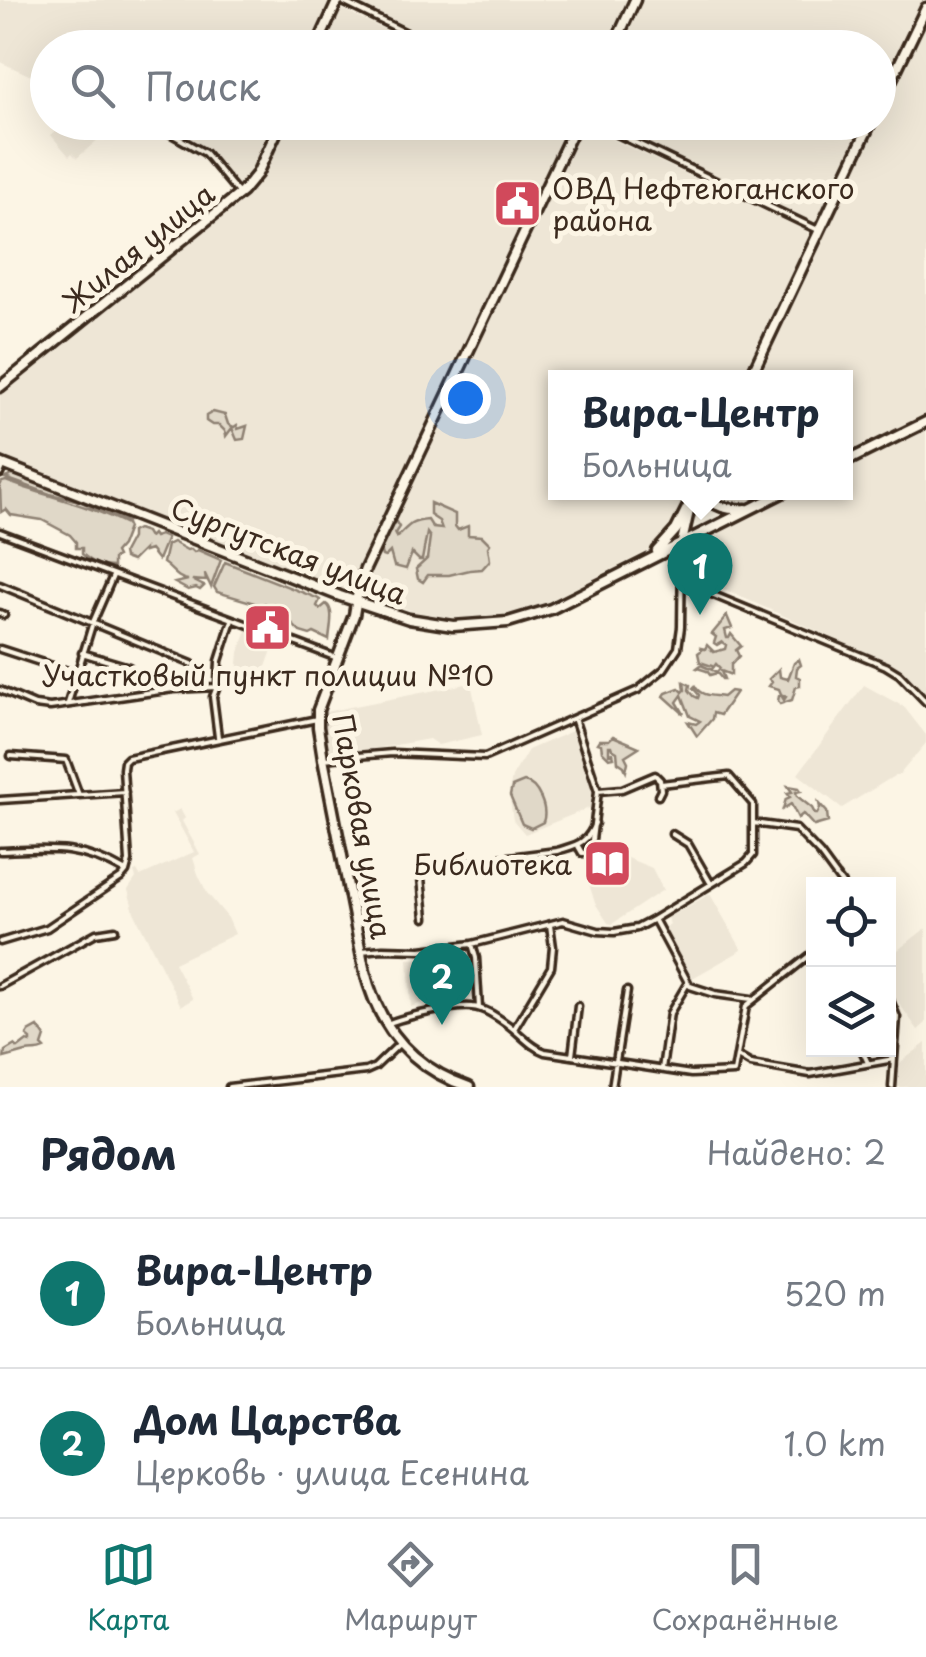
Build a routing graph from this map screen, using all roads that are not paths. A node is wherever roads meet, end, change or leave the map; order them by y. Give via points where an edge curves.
1 (338, 0) edge
2 (635, 0) edge
3 (926, 8) edge
4 (324, 30) edge
5 (400, 30) edge
6 (621, 30) edge
7 (896, 70) edge
8 (181, 140) edge
9 (272, 140) edge
10 (568, 140) edge
11 (630, 140) edge
12 (862, 140) edge
13 (238, 194) junction
14 (820, 230) junction
15 (754, 370) edge
16 (0, 387) edge
17 (926, 422) edge
18 (853, 458) edge
19 (1, 468) edge
20 (693, 500) edge
21 (695, 500) edge
22 (709, 500) edge
23 (768, 500) edge
24 (750, 509) junction
25 (0, 532) edge
26 (682, 542) junction
27 (648, 560) junction
28 (113, 576) junction
29 (680, 581) junction
30 (0, 585) edge
31 (356, 602) junction
32 (232, 620) junction
33 (93, 622) junction
34 (0, 649) edge
35 (82, 653) junction
36 (337, 658) junction
37 (192, 664) dead end
38 (129, 668) dead end
39 (77, 674) junction
40 (217, 687) junction
41 (0, 690) edge
42 (926, 702) edge
43 (66, 705) junction
44 (574, 718) junction
45 (317, 719) junction
46 (218, 738) junction
47 (11, 756) dead end
48 (323, 759) junction
49 (661, 784) junction
50 (598, 791) junction
51 (125, 792) junction
52 (79, 795) junction
53 (658, 796) dead end
54 (0, 800) edge
55 (753, 822) junction
56 (595, 824) junction
57 (672, 834) dead end
58 (578, 846) junction
59 (0, 851) edge
60 (126, 872) junction
61 (837, 877) edge
62 (711, 885) junction
63 (425, 918) dead end
64 (654, 919) junction
65 (550, 925) junction
66 (115, 930) dead end
67 (0, 942) edge
68 (472, 944) junction
69 (361, 951) junction
70 (806, 958) edge
71 (688, 984) junction
72 (0, 986) edge
73 (628, 991) dead end
74 (738, 998) junction
75 (752, 999) junction
76 (578, 1006) dead end
77 (479, 1008) junction
78 (744, 1010) junction
79 (387, 1024) junction
80 (514, 1030) junction
81 (400, 1043) junction
82 (572, 1056) junction
83 (737, 1056) junction
84 (865, 1057) edge
85 (894, 1059) joint
86 (616, 1062) junction
87 (868, 1063) junction
88 (662, 1069) junction
89 (229, 1087) edge
90 (468, 1087) edge
91 (612, 1087) edge
92 (892, 1087) edge

1 - 4 main road
1 - 5 street
2 - 6 main road
3 - 7 main road
8 - 13 street via 204,153
9 - 13 main road, Жилая улица
10 - 31 main road, Парковая улица via 361,576
11 - 14 street
12 - 14 main road
13 - 16 main road, Жилая улица
14 - 15 main road
17 - 18 main road
19 - 31 main road, Сургутская улица
20 - 27 main road
21 - 26 main road
22 - 24 main road via 725,509
23 - 24 main road, Сургутская улица
24 - 26 main road, Сургутская улица
25 - 28 street
26 - 27 main road, Сургутская улица
26 - 29 street
27 - 31 main road, Сургутская улица via 551,609 508,622 430,624
28 - 32 street
28 - 33 street
29 - 42 street via 886,666
29 - 44 street via 680,642 670,662 638,690
30 - 33 street
31 - 36 main road, Парковая улица
32 - 36 street
32 - 40 street
33 - 35 street
33 - 37 street
34 - 39 street
35 - 38 street
35 - 39 street
36 - 45 main road, Парковая улица
39 - 43 street
40 - 43 street
40 - 46 street
41 - 43 street via 35,705
44 - 48 street via 485,757 392,753
44 - 50 street
45 - 46 street
45 - 48 main road, Парковая улица
46 - 51 street via 128,758
47 - 52 street via 66,760
48 - 69 main road, Парковая улица
49 - 50 street via 655,775
49 - 53 street
49 - 55 street via 730,776 752,801
50 - 56 street
51 - 52 street
51 - 60 street
52 - 54 street
55 - 61 street via 796,828
55 - 62 street via 752,858
56 - 58 street
56 - 58 street via 590,850 582,853
57 - 62 street via 690,846
58 - 63 street via 420,868
59 - 60 street via 76,850
60 - 67 street via 47,928
62 - 64 street
64 - 65 street via 614,932 571,922
64 - 71 street
65 - 68 street
65 - 80 street via 550,967
66 - 72 street via 96,933
68 - 69 street
68 - 77 street
69 - 79 main road, Парковая улица
70 - 75 street
71 - 74 street
71 - 88 street via 670,1013
73 - 86 street
74 - 75 street
74 - 78 street
75 - 78 street
76 - 82 street
77 - 79 street
77 - 80 street
78 - 83 street
79 - 81 main road, Парковая улица
80 - 82 street via 538,1050
81 - 89 street via 366,1071
81 - 90 main road, Парковая улица via 425,1067
82 - 86 street
83 - 87 street via 810,1074
83 - 88 street via 734,1072
84 - 87 street
85 - 87 street
85 - 92 street
86 - 88 street
86 - 91 street

